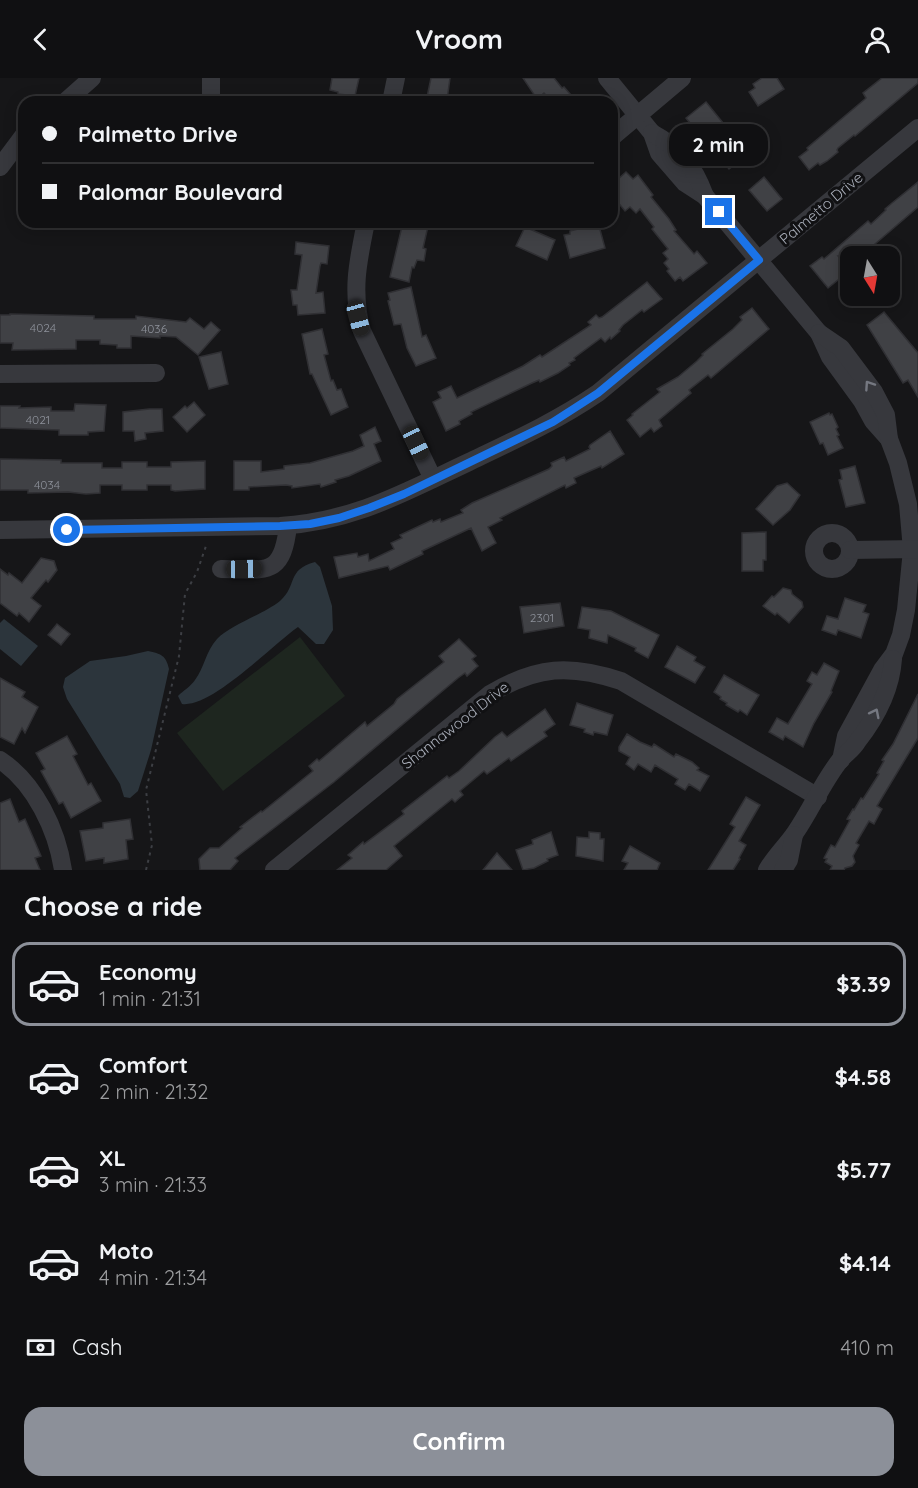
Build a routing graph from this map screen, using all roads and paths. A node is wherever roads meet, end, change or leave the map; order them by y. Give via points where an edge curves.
1 (92, 78) edge
2 (211, 78) edge
3 (396, 78) edge
4 (607, 78) edge
5 (682, 78) edge
6 (72, 96) edge
7 (211, 96) edge
8 (392, 96) edge
9 (638, 115) junction
10 (918, 128) edge
11 (618, 132) edge
12 (18, 143) edge
13 (0, 167) edge
14 (365, 228) edge
15 (759, 260) junction
16 (156, 372) dead end
17 (0, 374) edge
18 (433, 479) junction
19 (288, 526) junction
20 (0, 530) edge
21 (206, 546) dead end
22 (850, 550) dead end
23 (915, 550) edge
24 (221, 569) dead end
25 (0, 760) edge
26 (818, 797) junction
27 (794, 835) junction
28 (63, 870) edge
29 (146, 870) edge
30 (274, 870) edge
31 (767, 870) edge
32 (783, 870) edge

1 - 6 street
2 - 7 street
3 - 8 street
4 - 9 street
5 - 9 street
9 - 11 street
9 - 15 street via 652,133 659,153 685,183 705,196
10 - 15 street, Palmetto Drive
12 - 13 street
14 - 18 street via 355,289 360,325
15 - 18 street, Palmetto Drive via 598,393 553,422
15 - 23 street via 819,333 830,357 873,421 890,439 908,504
16 - 17 street
18 - 19 street, Palmetto Drive via 339,518
19 - 20 street, Palmetto Drive
19 - 24 street via 281,558 268,568
21 - 29 path via 185,594 179,656 146,790 152,845
22 - 23 street
23 - 26 street via 901,635 894,654 846,736 841,760
25 - 28 street via 14,771 36,800 53,831
26 - 27 street
26 - 30 street, Shannawood Drive via 621,681 580,670 548,670 511,682 490,694
27 - 31 street
27 - 32 street

